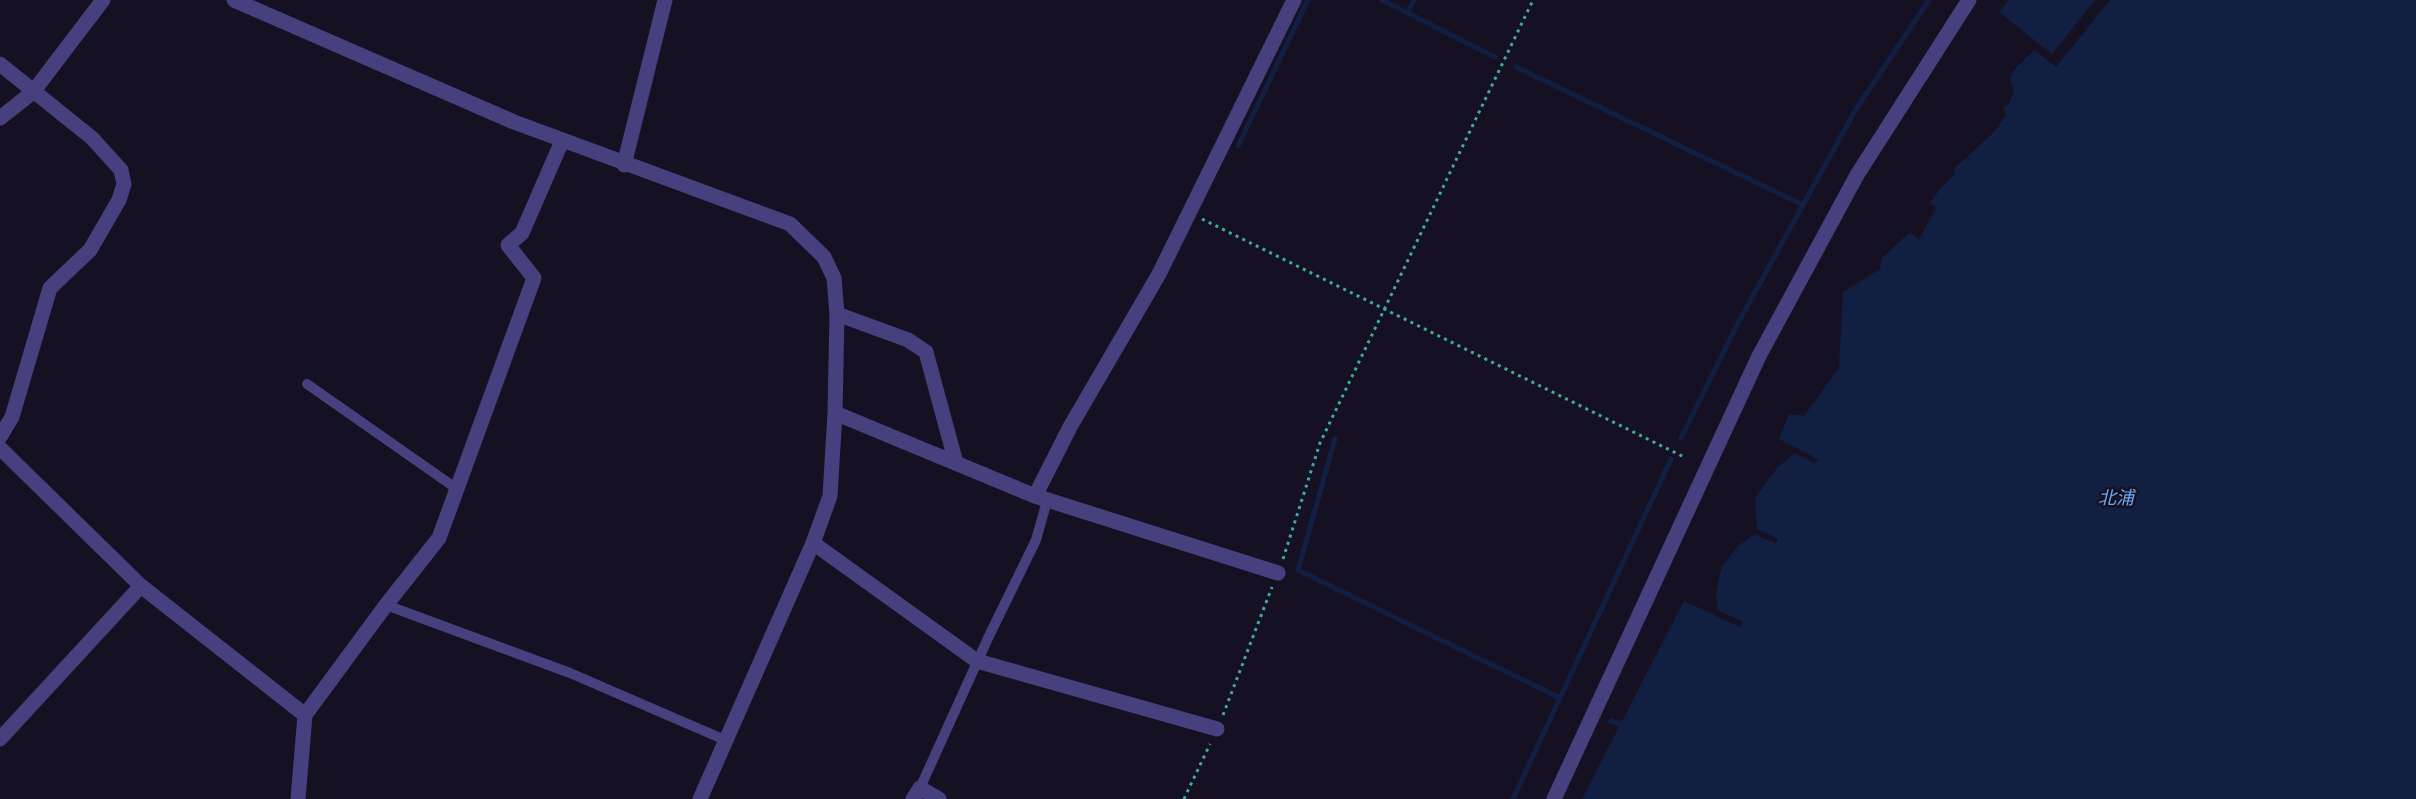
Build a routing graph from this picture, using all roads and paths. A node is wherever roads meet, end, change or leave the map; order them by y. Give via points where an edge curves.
1 (103, 0) edge
2 (234, 0) edge
3 (665, 0) edge
4 (1294, 0) edge
5 (1533, 0) edge
6 (1969, 0) edge
7 (0, 64) edge
8 (33, 92) junction
9 (0, 118) edge
10 (562, 141) junction
11 (624, 165) junction
12 (1189, 213) junction
13 (1384, 309) junction
14 (837, 314) junction
15 (307, 384) dead end
16 (835, 413) junction
17 (0, 437) edge
18 (0, 448) edge
19 (1684, 457) dead end
20 (956, 463) junction
21 (457, 489) junction
22 (1041, 499) junction
23 (813, 543) junction
24 (1278, 573) junction
25 (141, 586) junction
26 (386, 605) junction
27 (977, 661) junction
28 (305, 715) junction
29 (1217, 729) junction
30 (1, 735) edge
31 (725, 740) junction
32 (917, 793) edge
33 (298, 799) edge
34 (700, 799) edge
35 (939, 799) edge
36 (1184, 799) edge
37 (1554, 799) edge

1 - 8 street
2 - 10 street
3 - 11 street
4 - 12 street
5 - 13 path
6 - 37 street via 1857,175 1759,356
7 - 8 street
8 - 9 street
8 - 17 street via 92,138 122,171 124,184 90,250 50,288 12,417
10 - 11 street
10 - 21 street via 522,233 508,245 534,278
11 - 14 street via 790,224 824,257 834,278
12 - 13 path
12 - 22 street via 1159,274 1070,427
13 - 19 path
13 - 24 path via 1320,443
14 - 16 street
14 - 20 street via 908,340 926,352
15 - 21 lane
16 - 20 street
16 - 23 street via 830,495
18 - 25 street
20 - 22 street
21 - 26 street via 440,538
22 - 24 street
22 - 27 lane via 1036,540
23 - 27 street
23 - 31 street
24 - 29 path
25 - 28 street
25 - 30 street
26 - 28 street
26 - 31 lane via 570,674
27 - 29 street
27 - 32 lane
28 - 33 street
29 - 36 path
31 - 34 street
32 - 35 street

